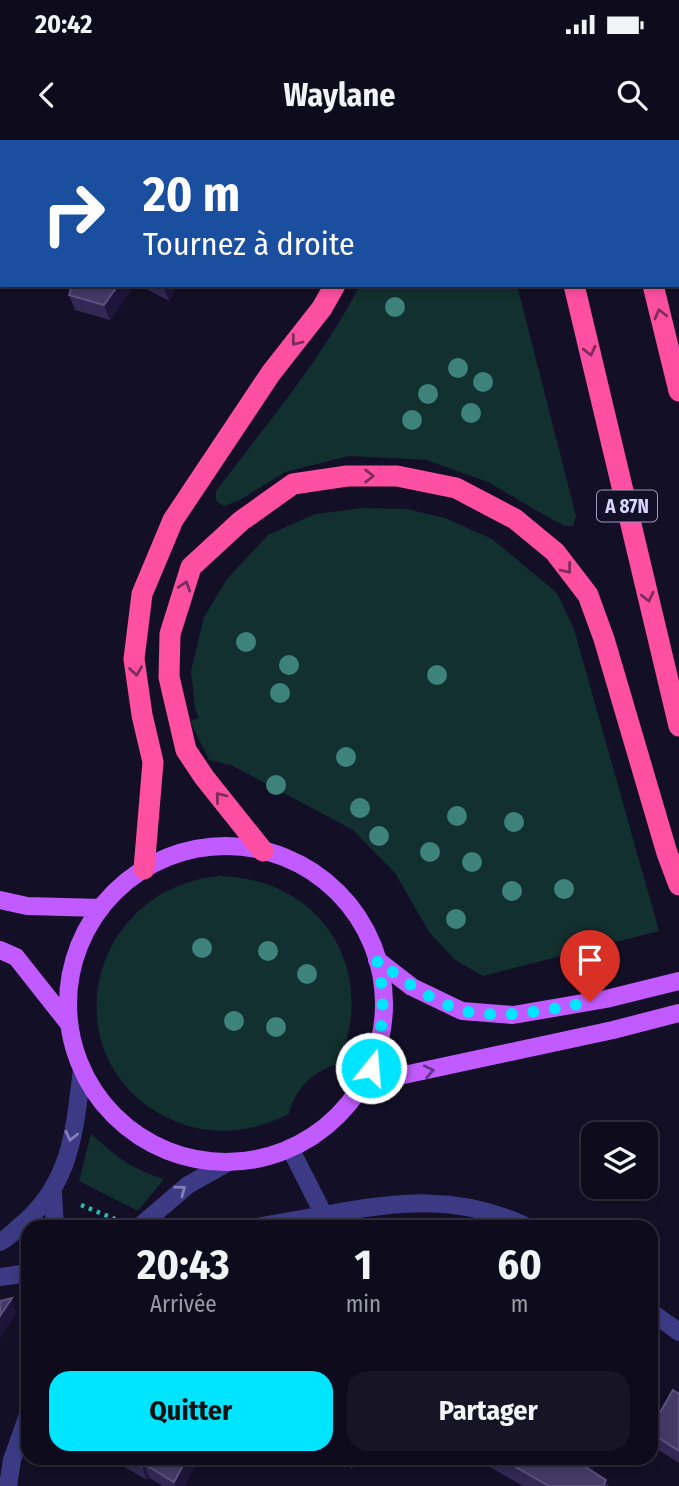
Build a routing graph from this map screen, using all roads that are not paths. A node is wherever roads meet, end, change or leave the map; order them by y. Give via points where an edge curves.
1 (334, 287) edge
2 (574, 287) edge
3 (653, 287) edge
4 (679, 391) edge
5 (679, 726) edge
6 (263, 851) junction
7 (144, 869) junction
8 (679, 886) edge
9 (0, 900) edge
10 (101, 908) junction
11 (0, 950) edge
12 (377, 960) junction
13 (679, 981) edge
14 (679, 1013) edge
15 (69, 1024) junction
16 (82, 1069) junction
17 (362, 1084) junction
18 (290, 1148) junction
19 (229, 1162) junction
20 (52, 1193) junction
21 (324, 1215) junction
22 (27, 1220) edge
23 (54, 1220) edge
24 (147, 1220) edge
25 (296, 1220) edge
26 (509, 1220) edge
27 (21, 1225) edge
28 (0, 1242) edge
29 (21, 1274) edge
30 (0, 1277) edge
31 (658, 1317) edge
32 (679, 1332) edge
33 (21, 1435) edge
34 (8, 1486) edge

1 -> 7 highway via 173,520 142,594 134,659 153,762
2 -> 5 highway, A 87N
4 -> 3 highway
6 - 7 main road via 202,848
6 -> 8 highway via 186,750 169,677 170,634 191,567 241,521 293,484 347,476 397,476 456,488 514,519 555,552 588,595
6 - 12 main road via 298,864 335,890 363,926
7 - 10 main road
9 - 10 main road via 27,906
10 - 15 main road via 73,963
11 - 15 main road via 16,957
12 - 13 main road via 412,987 462,1011 513,1015
12 - 17 main road via 384,996 381,1032
17 -> 14 main road
15 - 16 main road
16 - 19 main road via 103,1104 141,1137 188,1157
16 -> 20 street via 70,1144
17 - 18 main road via 331,1122
18 - 19 main road
18 - 21 street
24 -> 19 street via 188,1185
20 - 22 street
20 - 23 street
21 - 25 street
21 - 26 street via 390,1203 447,1203
27 - 28 street
29 - 30 street
31 - 32 street
33 - 34 street

